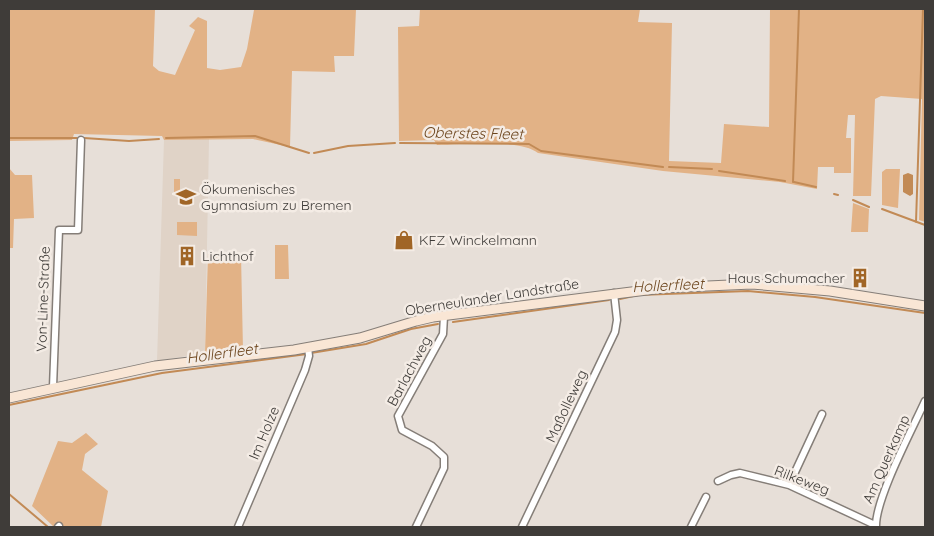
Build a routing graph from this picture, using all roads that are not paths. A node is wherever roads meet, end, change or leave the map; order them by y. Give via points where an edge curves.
1 (80, 140) dead end
2 (614, 293) junction
3 (925, 306) edge
4 (444, 316) junction
5 (308, 352) junction
6 (53, 387) junction
7 (9, 398) edge
8 (925, 401) edge
9 (822, 414) dead end
10 (718, 481) dead end
11 (789, 485) junction
12 (706, 497) dead end
13 (875, 526) edge
14 (238, 527) edge
15 (416, 527) edge
16 (522, 527) edge
17 (691, 527) edge

1 - 6 street, Von-Line-Straße via 78,230 59,230
2 - 3 street, Oberneulander Landstraße via 752,284 830,291
2 - 4 street, Oberneulander Landstraße
2 - 16 street, Maßolleweg via 615,332
4 - 5 street, Oberneulander Landstraße
4 - 15 street, Barlachweg via 443,334 398,416 402,430 432,446 444,457 444,468
5 - 6 street, Oberneulander Landstraße via 155,366
5 - 14 street, Im Holze
6 - 7 street, Oberneulander Landstraße
8 - 13 street, Am Querkamp via 876,513
9 - 11 street
10 - 11 street, Rilkeweg via 740,473
11 - 13 street, Rilkeweg
12 - 17 street

